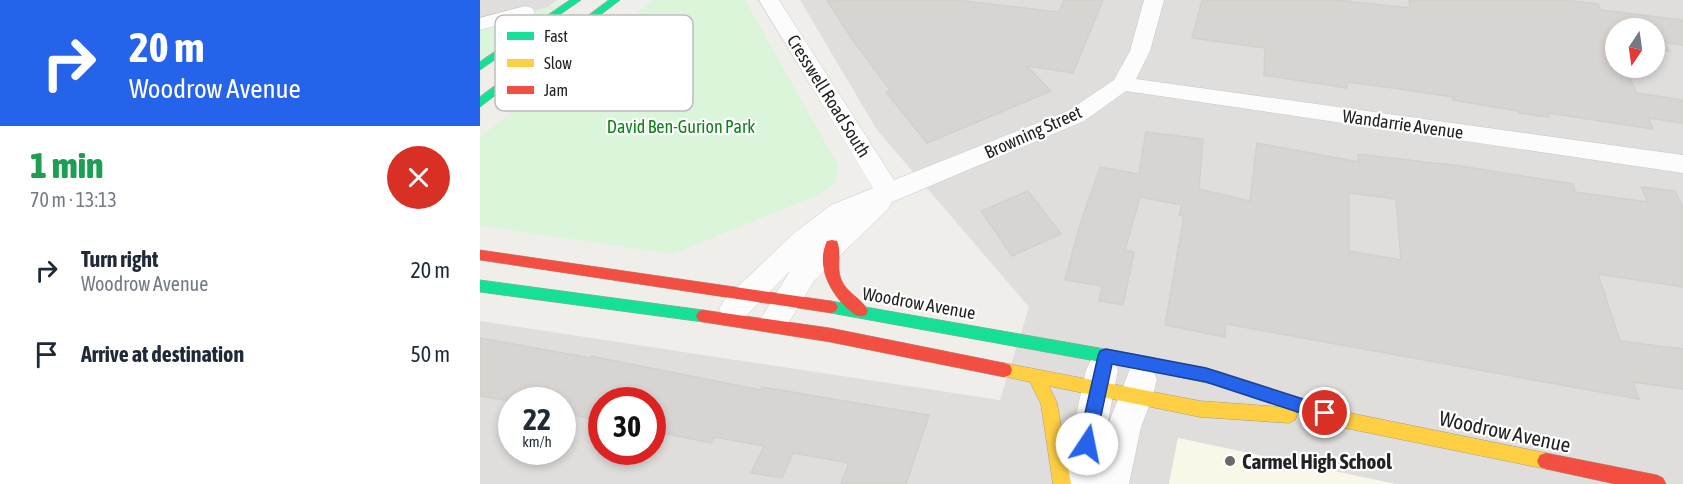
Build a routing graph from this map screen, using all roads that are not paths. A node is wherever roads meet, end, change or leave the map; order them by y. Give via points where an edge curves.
1 (576, 0) edge
2 (615, 0) edge
3 (769, 0) edge
4 (1154, 0) edge
5 (525, 12) dead end
6 (514, 15) edge
7 (555, 15) edge
8 (595, 15) edge
9 (495, 20) edge
10 (480, 24) edge
11 (495, 57) edge
12 (480, 67) edge
13 (1122, 84) junction
14 (495, 92) edge
15 (480, 103) edge
16 (1683, 164) edge
17 (889, 193) junction
18 (832, 245) junction
19 (480, 255) edge
20 (480, 286) edge
21 (746, 296) junction
22 (785, 301) junction
23 (861, 311) junction
24 (724, 320) junction
25 (771, 327) junction
26 (1106, 356) junction
27 (1145, 363) junction
28 (1035, 376) junction
29 (1097, 388) junction
30 (1137, 396) junction
31 (1345, 420) junction
32 (1062, 484) edge
33 (1085, 484) edge
34 (1112, 484) edge
35 (1657, 484) edge

1 - 7 main road
2 - 8 main road
3 - 17 street, Cresswell Road South
4 - 13 street, Browning Street via 1140,51
5 - 6 street
9 - 10 street
11 - 12 main road
13 - 16 street, Wandarrie Avenue
13 - 17 street, Browning Street via 1076,116
14 - 15 main road
17 - 18 street, Browning Street
17 - 21 street, Browning Street via 840,212 803,241
18 - 22 street, Browning Street via 804,273
18 - 23 main road via 832,282
19 - 21 main road, Woodrow Avenue
20 - 24 main road, Woodrow Avenue
21 - 22 main road, Woodrow Avenue
21 - 24 street, Browning Street
22 - 23 main road, Woodrow Avenue
22 - 25 street, Browning Street
23 - 26 main road, Woodrow Avenue
24 - 25 main road, Woodrow Avenue
25 - 28 main road, Woodrow Avenue
26 - 27 main road, Woodrow Avenue
26 - 29 street
27 - 30 street
27 - 31 main road, Woodrow Avenue via 1206,375
28 - 29 main road, Woodrow Avenue
28 - 32 main road via 1049,403
29 - 30 main road, Woodrow Avenue
29 - 33 street via 1084,457
30 - 31 main road, Woodrow Avenue via 1200,409
30 - 34 street via 1124,427
31 - 35 main road, Woodrow Avenue

